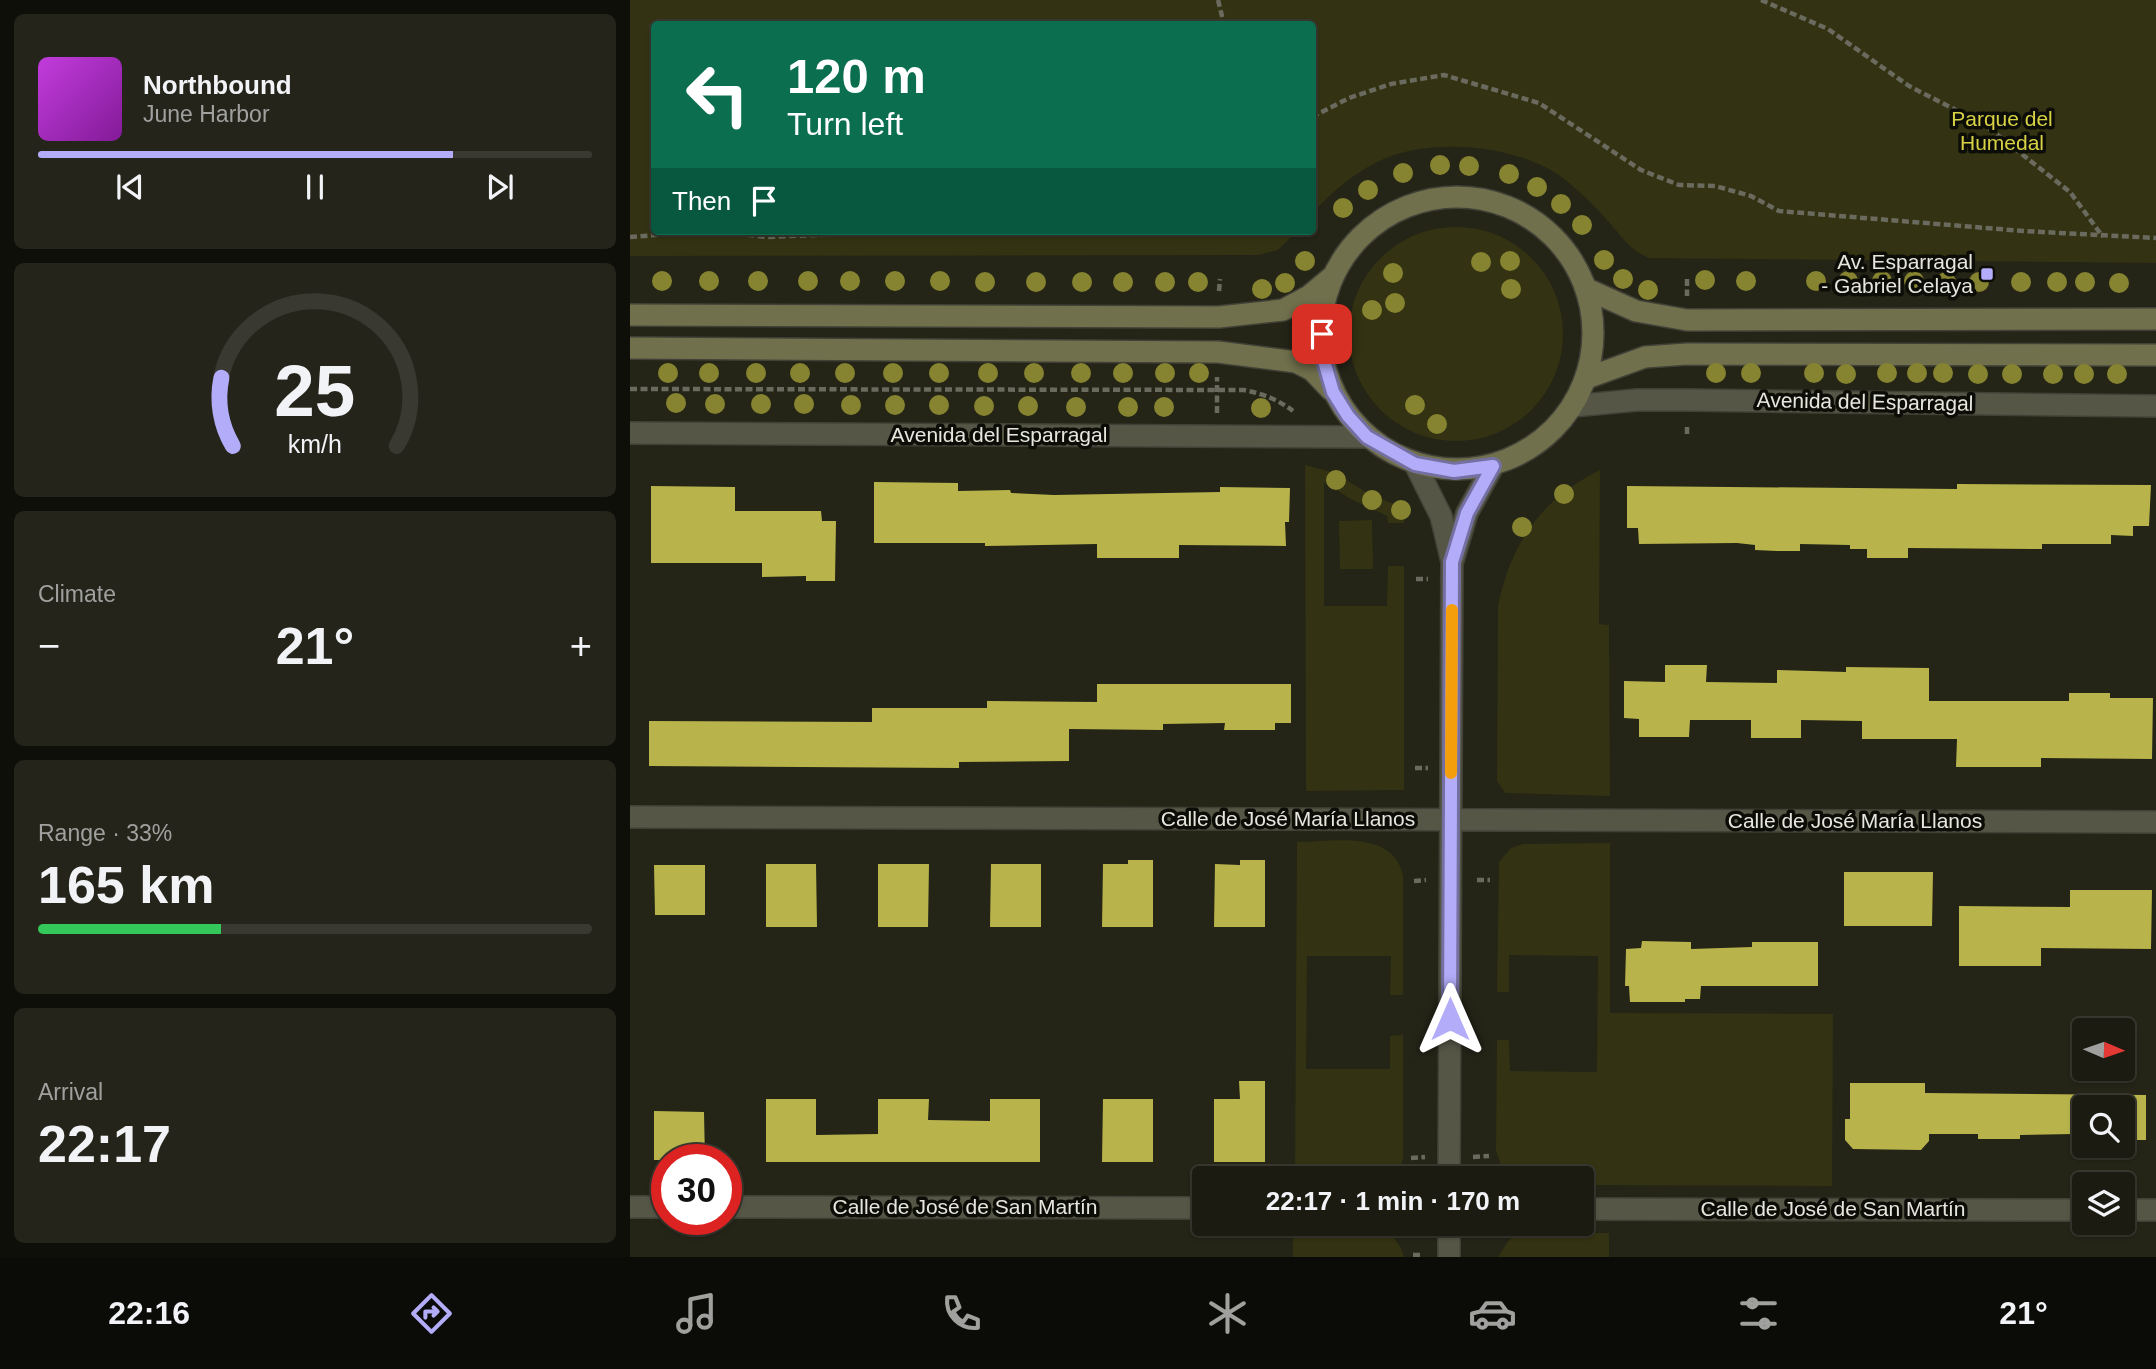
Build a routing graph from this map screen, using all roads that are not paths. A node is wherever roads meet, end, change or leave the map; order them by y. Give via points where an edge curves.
1 (1333, 276) junction
2 (1587, 289) junction
3 (630, 315) edge
4 (2156, 319) edge
5 (630, 348) edge
6 (2156, 355) edge
7 (1587, 378) junction
8 (1333, 392) junction
9 (1573, 406) junction
10 (2156, 406) edge
11 (630, 433) edge
12 (1367, 437) junction
13 (1415, 464) junction
14 (1493, 466) junction
15 (1452, 562) junction
16 (630, 817) edge
17 (1451, 820) junction
18 (2156, 822) edge
19 (1449, 1166) edge
20 (630, 1207) edge
21 (651, 1207) edge
22 (742, 1207) edge
23 (1192, 1208) edge
24 (1594, 1209) edge
25 (2072, 1210) edge
26 (2135, 1210) edge
27 (2156, 1210) edge
28 (1449, 1236) edge
29 (1449, 1257) edge

1 - 2 main road via 1352,245 1379,221 1410,204 1446,196 1482,198 1517,209 1546,229 1570,256
1 - 3 main road via 1283,310 1219,317
1 - 8 main road via 1322,314 1322,354
2 - 4 main road via 1636,311 1687,320
2 - 7 main road via 1593,348
5 - 8 main road via 1218,352 1296,362 1312,370
6 - 7 main road via 1687,354 1645,357
7 - 9 main road
8 - 12 main road
9 - 10 street, Avenida del Esparragal via 1637,400
9 - 14 main road via 1552,432 1524,453
11 - 12 street, Avenida del Esparragal
12 - 13 main road
13 - 14 main road via 1454,471
13 - 15 street via 1441,516
14 - 15 street via 1467,513
15 - 17 street
16 - 17 street, Calle de José María Llanos
17 - 18 street, Calle de José María Llanos
17 - 19 street
20 - 21 street
22 - 23 street, Calle de José de San Martín
24 - 25 street, Calle de José de San Martín
26 - 27 street
28 - 29 street

